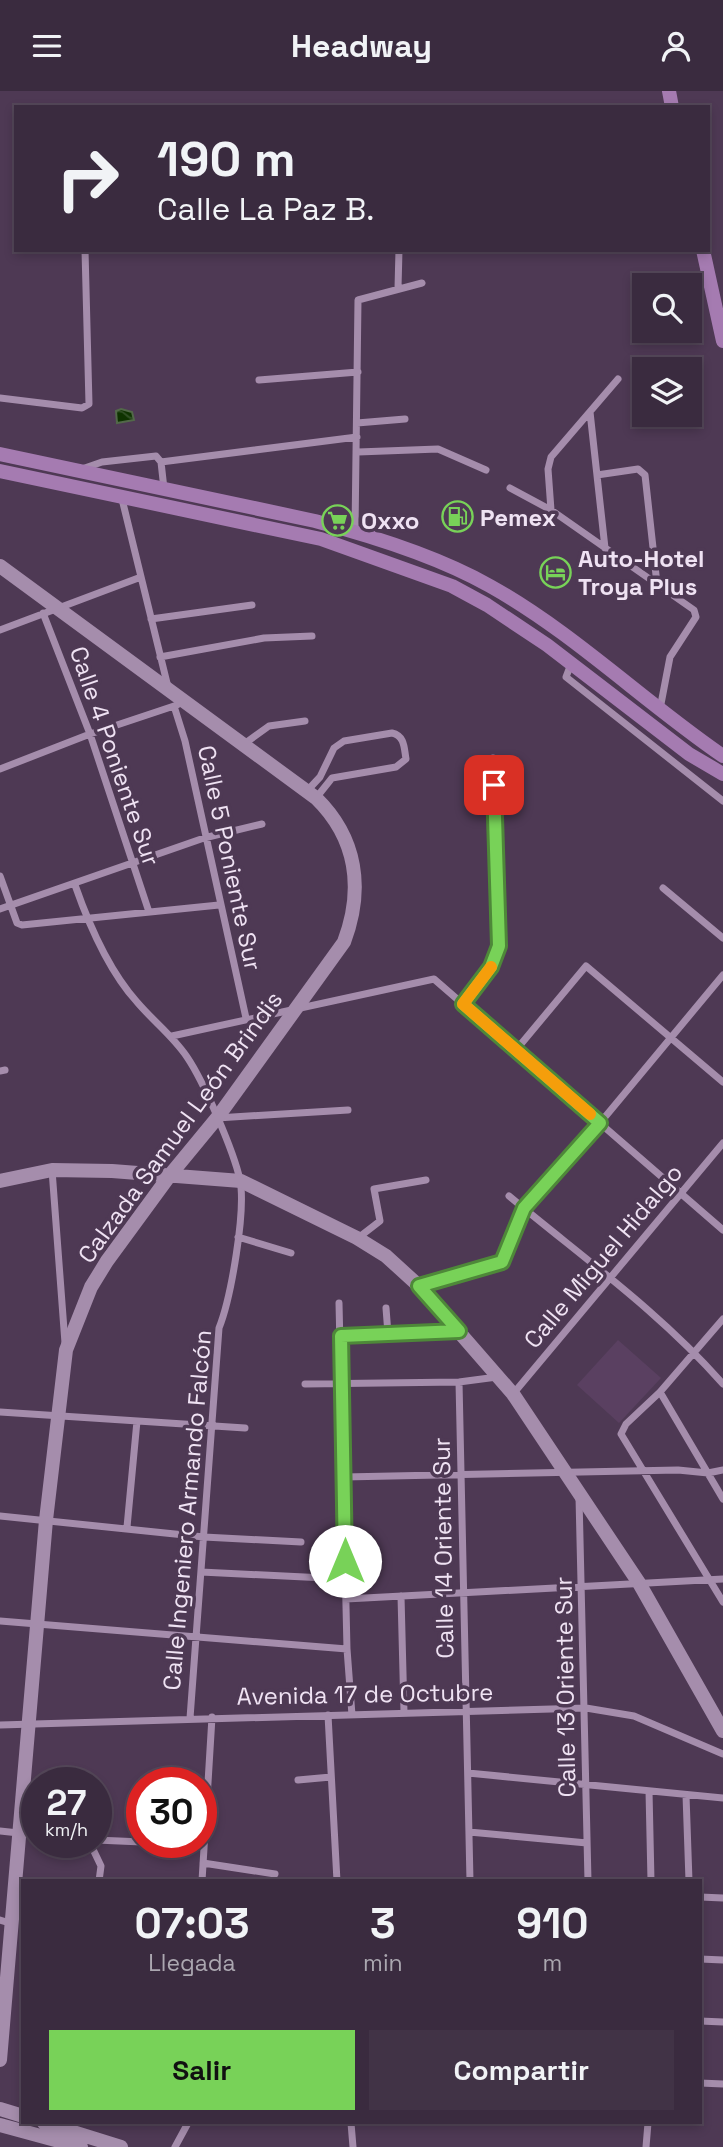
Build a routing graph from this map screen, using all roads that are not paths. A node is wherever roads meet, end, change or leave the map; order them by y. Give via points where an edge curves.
1 (85, 252) edge
2 (399, 252) edge
3 (703, 252) edge
4 (422, 283) dead end
5 (398, 288) junction
6 (723, 341) edge
7 (358, 372) junction
8 (618, 379) dead end
9 (259, 380) dead end
10 (0, 398) edge
11 (590, 412) junction
12 (405, 419) dead end
13 (357, 423) junction
14 (357, 437) junction
15 (358, 452) junction
16 (0, 454) edge
17 (161, 462) junction
18 (486, 470) dead end
19 (0, 471) edge
20 (78, 471) junction
21 (597, 475) junction
22 (510, 488) dead end
23 (164, 490) junction
24 (121, 495) junction
25 (551, 510) junction
26 (355, 531) junction
27 (605, 548) junction
28 (0, 566) edge
29 (141, 577) junction
30 (657, 584) junction
31 (252, 605) dead end
32 (50, 610) junction
33 (151, 619) junction
34 (0, 630) edge
35 (312, 636) dead end
36 (160, 657) junction
37 (588, 686) junction
38 (168, 688) junction
39 (181, 704) junction
40 (660, 710) junction
41 (305, 720) dead end
42 (90, 734) junction
43 (244, 744) junction
44 (689, 754) junction
45 (723, 754) edge
46 (494, 758) dead end
47 (0, 769) edge
48 (723, 774) edge
49 (723, 781) edge
50 (311, 795) junction
51 (723, 801) edge
52 (262, 824) dead end
53 (204, 838) junction
54 (133, 864) junction
55 (0, 876) edge
56 (75, 884) junction
57 (663, 888) dead end
58 (10, 905) junction
59 (219, 905) junction
60 (0, 909) edge
61 (149, 912) junction
62 (87, 918) junction
63 (723, 938) edge
64 (723, 975) edge
65 (463, 1004) junction
66 (296, 1008) junction
67 (246, 1018) junction
68 (172, 1036) junction
69 (671, 1038) junction
70 (516, 1050) junction
71 (723, 1082) edge
72 (348, 1110) dead end
73 (217, 1118) junction
74 (600, 1123) junction
75 (723, 1143) edge
76 (52, 1170) junction
77 (170, 1175) junction
78 (426, 1180) dead end
79 (0, 1181) edge
80 (241, 1181) junction
81 (681, 1193) junction
82 (509, 1196) dead end
83 (524, 1208) junction
84 (723, 1230) edge
85 (238, 1237) junction
86 (357, 1238) junction
87 (291, 1253) dead end
88 (611, 1277) junction
89 (419, 1286) junction
90 (339, 1303) dead end
91 (386, 1308) dead end
92 (723, 1319) edge
93 (459, 1331) junction
94 (388, 1334) junction
95 (341, 1336) junction
96 (66, 1350) junction
97 (695, 1352) junction
98 (501, 1377) junction
99 (342, 1382) junction
100 (459, 1382) junction
101 (305, 1384) dead end
102 (723, 1384) edge
103 (660, 1392) junction
104 (513, 1394) junction
105 (0, 1412) edge
106 (56, 1416) junction
107 (137, 1421) junction
108 (213, 1425) junction
109 (245, 1428) dead end
110 (723, 1470) edge
111 (643, 1471) junction
112 (708, 1473) junction
113 (569, 1474) junction
114 (461, 1475) junction
115 (344, 1477) junction
116 (579, 1492) junction
117 (723, 1499) edge
118 (0, 1516) edge
119 (46, 1520) junction
120 (127, 1527) junction
121 (204, 1537) junction
122 (302, 1542) dead end
123 (201, 1571) junction
124 (345, 1579) junction
125 (709, 1579) junction
126 (723, 1579) edge
127 (639, 1583) junction
128 (582, 1586) junction
129 (464, 1593) junction
130 (401, 1596) junction
131 (346, 1599) junction
132 (723, 1602) edge
133 (0, 1621) edge
134 (39, 1624) junction
135 (195, 1636) junction
136 (347, 1649) junction
137 (586, 1708) junction
138 (466, 1711) junction
139 (404, 1713) junction
140 (328, 1715) junction
141 (352, 1715) junction
142 (212, 1717) junction
143 (190, 1718) junction
144 (0, 1725) edge
145 (30, 1726) junction
146 (723, 1731) edge
147 (723, 1754) edge
148 (27, 1767) edge
149 (468, 1773) junction
150 (331, 1777) junction
151 (298, 1780) dead end
152 (586, 1785) junction
153 (649, 1791) junction
154 (686, 1795) junction
155 (723, 1798) edge
156 (0, 1831) edge
157 (469, 1832) junction
158 (21, 1833) edge
159 (21, 1839) edge
160 (587, 1843) junction
161 (97, 1858) edge
162 (203, 1863) junction
163 (275, 1874) dead end
164 (99, 1879) edge
165 (202, 1879) edge
166 (337, 1879) edge
167 (470, 1879) edge
168 (588, 1879) edge
169 (651, 1879) edge
170 (689, 1879) edge
171 (702, 1897) edge
172 (723, 1898) edge
173 (7, 1922) edge
174 (702, 1959) edge
175 (723, 1960) edge
176 (702, 2021) edge
177 (723, 2022) edge
178 (0, 2060) edge
179 (702, 2083) edge
180 (723, 2084) edge
181 (0, 2109) edge
182 (21, 2115) edge
183 (47, 2124) edge
184 (187, 2124) edge
185 (351, 2124) edge
186 (648, 2124) edge
187 (0, 2125) edge
188 (81, 2147) edge
189 (121, 2147) edge
190 (175, 2147) edge
191 (353, 2147) edge
192 (646, 2147) edge

1 - 10 street via 89,404 82,408
2 - 5 street
3 - 6 main road
4 - 5 street
5 - 7 street via 358,300
7 - 9 street
7 - 13 street
8 - 11 street
11 - 21 street
11 - 25 street via 551,457
12 - 13 street
13 - 14 street
14 - 15 street
14 - 17 street
15 - 18 street via 438,449
15 - 26 street
16 - 20 main road
17 - 20 street via 156,456 142,456 94,463
17 - 23 street
19 - 24 main road
20 - 23 main road
21 - 27 street
21 - 30 street via 642,471
22 - 25 street
23 - 26 main road
24 - 29 street
24 - 37 main road via 321,539 410,569 487,605 571,663
25 - 27 street
26 - 40 main road via 448,565 490,586 550,625
27 - 30 street
28 - 32 street, Calzada Samuel León Brindis
29 - 32 street
29 - 33 street
30 - 40 street via 696,613 670,657
31 - 33 street
32 - 34 street
32 - 38 street, Calzada Samuel León Brindis
32 - 42 street, Calle 4 Poniente Sur
33 - 36 street
35 - 36 street via 264,638
36 - 38 street
37 - 44 main road
37 - 51 street
38 - 39 street, Calzada Samuel León Brindis
39 - 42 street
39 - 43 street, Calzada Samuel León Brindis
39 - 53 street, Calle 5 Poniente Sur
40 - 45 main road
41 - 43 street via 269,726
42 - 47 street
42 - 54 street, Calle 4 Poniente Sur
43 - 50 street, Calzada Samuel León Brindis
44 - 48 main road
44 - 49 street
46 - 65 street via 499,946 491,967
50 - 50 street via 332,778 396,767 406,759 404,743 398,735 344,741 334,748
50 - 66 street, Calzada Samuel León Brindis via 346,839 356,887 344,941
52 - 53 street
53 - 54 street
53 - 59 street, Calle 5 Poniente Sur
54 - 56 street
54 - 61 street, Calle 4 Poniente Sur
55 - 58 street
56 - 58 street
56 - 62 street
57 - 63 street
58 - 60 street
58 - 62 street via 22,925
59 - 61 street
59 - 67 street, Calle 5 Poniente Sur
61 - 62 street
62 - 68 street via 122,983
64 - 69 street
65 - 66 street via 434,979
65 - 70 street
66 - 67 street
66 - 73 street, Calzada Samuel León Brindis
67 - 68 street
68 - 73 street via 190,1061
69 - 70 street via 586,966
69 - 71 street
69 - 74 street
70 - 74 street
72 - 73 street
73 - 77 street, Calzada Samuel León Brindis
73 - 80 street
74 - 81 street
74 - 83 street
75 - 81 street, Calle Miguel Hidalgo
76 - 77 street
76 - 79 street
76 - 96 street
77 - 80 street
77 - 96 street, Calzada Samuel León Brindis via 91,1287
78 - 86 street via 374,1189 380,1221
80 - 85 street, Calle Ingeniero Armando Falcón
80 - 86 street
81 - 84 street
81 - 88 street, Calle Miguel Hidalgo
82 - 83 street
83 - 88 street
83 - 89 street via 502,1262
85 - 87 street
85 - 108 street, Calle Ingeniero Armando Falcón via 219,1328
86 - 89 street via 386,1256
88 - 97 street
88 - 104 street, Calle Miguel Hidalgo
89 - 93 street
90 - 95 street
91 - 94 street
92 - 97 street
93 - 94 street
93 - 98 street
94 - 95 street
95 - 99 street
96 - 106 street, Calzada Samuel León Brindis
97 - 102 street
97 - 103 street
98 - 100 street
98 - 104 street
99 - 100 street
99 - 101 street
99 - 115 street
100 - 114 street, Calle 14 Oriente Sur
103 - 111 street via 621,1434
103 - 112 street
104 - 113 street
105 - 106 street
106 - 107 street
106 - 119 street, Calzada Samuel León Brindis
107 - 108 street
107 - 120 street
108 - 109 street
108 - 121 street, Calle Ingeniero Armando Falcón
110 - 112 street
111 - 112 street
111 - 113 street
111 - 125 street
112 - 117 street
113 - 114 street
113 - 116 street
114 - 115 street
114 - 129 street, Calle 14 Oriente Sur
115 - 124 street
116 - 127 street
116 - 128 street, Calle 13 Oriente Sur
118 - 119 street
119 - 120 street
119 - 134 street, Calzada Samuel León Brindis
120 - 121 street
121 - 122 street
121 - 123 street, Calle Ingeniero Armando Falcón
123 - 124 street
123 - 135 street, Calle Ingeniero Armando Falcón
124 - 131 street
125 - 126 street
125 - 127 street
125 - 132 street
127 - 128 street
127 - 146 street
128 - 129 street
128 - 137 street, Calle 13 Oriente Sur
129 - 130 street
129 - 138 street, Calle 14 Oriente Sur
130 - 131 street
130 - 139 street
131 - 136 street
133 - 134 street
134 - 135 street
134 - 145 street, Calzada Samuel León Brindis
135 - 136 street
135 - 143 street, Calle Ingeniero Armando Falcón
136 - 141 street
137 - 138 street, Avenida 17 de Octubre
137 - 147 street, Avenida 17 de Octubre via 634,1716
137 - 152 street, Calle 13 Oriente Sur
138 - 139 street, Avenida 17 de Octubre
138 - 149 street, Calle 14 Oriente Sur
139 - 141 street, Avenida 17 de Octubre
140 - 141 street, Avenida 17 de Octubre
140 - 142 street, Avenida 17 de Octubre
140 - 150 street
142 - 143 street, Avenida 17 de Octubre
142 - 162 street
143 - 145 street, Avenida 17 de Octubre
144 - 145 street, Avenida 17 de Octubre
145 - 148 street, Calzada Samuel León Brindis
149 - 152 street
149 - 157 street, Calle 14 Oriente Sur
150 - 151 street
150 - 166 street
152 - 153 street
152 - 160 street, Calle 13 Oriente Sur
153 - 154 street
153 - 169 street
154 - 155 street
154 - 170 street
156 - 158 street
157 - 160 street
157 - 167 street, Calle 14 Oriente Sur
159 - 173 street, Calzada Samuel León Brindis
160 - 168 street, Calle 13 Oriente Sur
161 - 164 street
162 - 163 street
162 - 165 street
171 - 172 street
173 - 178 street, Calzada Samuel León Brindis
174 - 175 street
176 - 177 street
179 - 180 street
181 - 182 street
183 - 189 street
184 - 190 street
185 - 191 street
186 - 192 street
187 - 188 street

